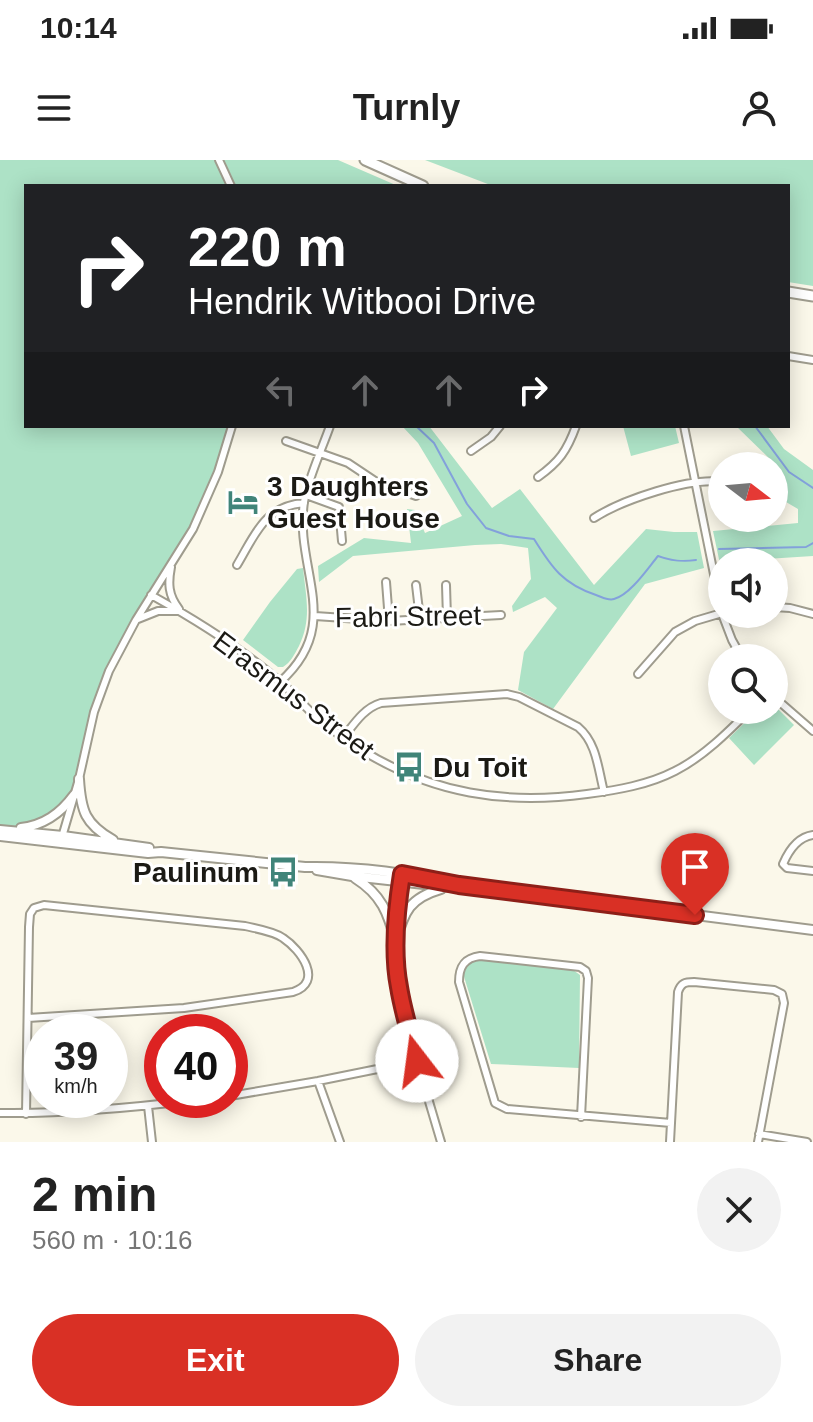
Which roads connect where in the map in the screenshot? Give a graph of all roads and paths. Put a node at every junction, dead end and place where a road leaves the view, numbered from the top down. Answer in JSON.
{"nodes":[{"id":1,"x":219,"y":160,"type":"edge"},
{"id":2,"x":365,"y":160,"type":"edge"},
{"id":3,"x":230,"y":184,"type":"edge"},
{"id":4,"x":419,"y":184,"type":"edge"},
{"id":5,"x":790,"y":292,"type":"edge"},
{"id":6,"x":813,"y":296,"type":"edge"},
{"id":7,"x":790,"y":356,"type":"edge"},
{"id":8,"x":813,"y":360,"type":"edge"},
{"id":9,"x":231,"y":428,"type":"edge"},
{"id":10,"x":329,"y":428,"type":"edge"},
{"id":11,"x":498,"y":428,"type":"edge"},
{"id":12,"x":575,"y":428,"type":"edge"},
{"id":13,"x":684,"y":428,"type":"edge"},
{"id":14,"x":286,"y":441,"type":"dead end"},
{"id":15,"x":471,"y":451,"type":"dead end"},
{"id":16,"x":320,"y":453,"type":"junction"},
{"id":17,"x":538,"y":477,"type":"dead end"},
{"id":18,"x":708,"y":480,"type":"edge"},
{"id":19,"x":694,"y":482,"type":"junction"},
{"id":20,"x":306,"y":495,"type":"junction"},
{"id":21,"x":416,"y":496,"type":"dead end"},
{"id":22,"x":304,"y":503,"type":"junction"},
{"id":23,"x":594,"y":518,"type":"dead end"},
{"id":24,"x":342,"y":541,"type":"dead end"},
{"id":25,"x":708,"y":548,"type":"edge"},
{"id":26,"x":171,"y":563,"type":"junction"},
{"id":27,"x":237,"y":565,"type":"dead end"},
{"id":28,"x":386,"y":582,"type":"dead end"},
{"id":29,"x":416,"y":585,"type":"dead end"},
{"id":30,"x":446,"y":585,"type":"dead end"},
{"id":31,"x":151,"y":595,"type":"junction"},
{"id":32,"x":788,"y":608,"type":"edge"},
{"id":33,"x":181,"y":612,"type":"junction"},
{"id":34,"x":813,"y":614,"type":"edge"},
{"id":35,"x":501,"y":615,"type":"dead end"},
{"id":36,"x":315,"y":616,"type":"junction"},
{"id":37,"x":447,"y":618,"type":"junction"},
{"id":38,"x":708,"y":618,"type":"edge"},
{"id":39,"x":420,"y":619,"type":"junction"},
{"id":40,"x":136,"y":620,"type":"junction"},
{"id":41,"x":389,"y":621,"type":"junction"},
{"id":42,"x":638,"y":674,"type":"dead end"},
{"id":43,"x":280,"y":682,"type":"junction"},
{"id":44,"x":788,"y":709,"type":"edge"},
{"id":45,"x":735,"y":724,"type":"edge"},
{"id":46,"x":813,"y":731,"type":"edge"},
{"id":47,"x":343,"y":738,"type":"junction"},
{"id":48,"x":79,"y":779,"type":"junction"},
{"id":49,"x":604,"y":792,"type":"junction"},
{"id":50,"x":74,"y":795,"type":"junction"},
{"id":51,"x":1,"y":832,"type":"edge"},
{"id":52,"x":813,"y":835,"type":"edge"},
{"id":53,"x":62,"y":839,"type":"junction"},
{"id":54,"x":119,"y":844,"type":"junction"},
{"id":55,"x":161,"y":852,"type":"junction"},
{"id":56,"x":305,"y":867,"type":"junction"},
{"id":57,"x":813,"y":871,"type":"edge"},
{"id":58,"x":352,"y":876,"type":"junction"},
{"id":59,"x":402,"y":878,"type":"junction"},
{"id":60,"x":459,"y":885,"type":"junction"},
{"id":61,"x":446,"y":887,"type":"junction"},
{"id":62,"x":813,"y":930,"type":"edge"},
{"id":63,"x":396,"y":942,"type":"junction"},
{"id":64,"x":28,"y":1018,"type":"joint"},
{"id":65,"x":417,"y":1061,"type":"junction"},
{"id":66,"x":318,"y":1081,"type":"junction"},
{"id":67,"x":248,"y":1093,"type":"edge"},
{"id":68,"x":0,"y":1113,"type":"edge"},
{"id":69,"x":24,"y":1114,"type":"edge"},
{"id":70,"x":581,"y":1117,"type":"junction"},
{"id":71,"x":149,"y":1118,"type":"edge"},
{"id":72,"x":671,"y":1123,"type":"junction"},
{"id":73,"x":759,"y":1138,"type":"edge"},
{"id":74,"x":152,"y":1142,"type":"edge"},
{"id":75,"x":340,"y":1142,"type":"edge"},
{"id":76,"x":441,"y":1142,"type":"edge"},
{"id":77,"x":670,"y":1142,"type":"edge"},
{"id":78,"x":807,"y":1142,"type":"edge"}],
"edges":[{"from":1,"to":3,"type":"street"},
{"from":2,"to":4,"type":"highway"},
{"from":5,"to":6,"type":"highway"},
{"from":7,"to":8,"type":"street"},
{"from":9,"to":26,"type":"street"},
{"from":10,"to":16,"type":"street"},
{"from":11,"to":15,"type":"street"},
{"from":12,"to":17,"type":"street"},
{"from":13,"to":19,"type":"street"},
{"from":14,"to":16,"type":"street"},
{"from":16,"to":20,"type":"street"},
{"from":16,"to":21,"type":"street"},
{"from":18,"to":19,"type":"street"},
{"from":19,"to":23,"type":"street"},
{"from":19,"to":25,"type":"street"},
{"from":20,"to":22,"type":"street"},
{"from":20,"to":24,"type":"street"},
{"from":22,"to":27,"type":"street"},
{"from":22,"to":36,"type":"street"},
{"from":26,"to":31,"type":"street"},
{"from":26,"to":33,"type":"street"},
{"from":28,"to":41,"type":"street"},
{"from":29,"to":39,"type":"street"},
{"from":30,"to":37,"type":"street"},
{"from":31,"to":33,"type":"street","name":"Erasmus Street"},
{"from":31,"to":40,"type":"street"},
{"from":32,"to":34,"type":"street"},
{"from":33,"to":40,"type":"street"},
{"from":33,"to":43,"type":"street","name":"Erasmus Street"},
{"from":35,"to":37,"type":"street","name":"Fabri Street"},
{"from":36,"to":41,"type":"street","name":"Fabri Street"},
{"from":36,"to":43,"type":"street"},
{"from":37,"to":39,"type":"street","name":"Fabri Street"},
{"from":38,"to":42,"type":"street"},
{"from":39,"to":41,"type":"street","name":"Fabri Street"},
{"from":40,"to":48,"type":"street"},
{"from":43,"to":47,"type":"street","name":"Erasmus Street"},
{"from":44,"to":46,"type":"street"},
{"from":45,"to":49,"type":"street","name":"Erasmus Street"},
{"from":47,"to":49,"type":"street","name":"Erasmus Street"},
{"from":47,"to":49,"type":"street"},
{"from":48,"to":50,"type":"street"},
{"from":48,"to":54,"type":"main road"},
{"from":50,"to":51,"type":"main road"},
{"from":50,"to":53,"type":"street"},
{"from":51,"to":53,"type":"main road"},
{"from":52,"to":57,"type":"street"},
{"from":53,"to":54,"type":"main road"},
{"from":53,"to":55,"type":"main road"},
{"from":54,"to":55,"type":"main road"},
{"from":55,"to":56,"type":"main road"},
{"from":56,"to":58,"type":"main road"},
{"from":56,"to":59,"type":"main road"},
{"from":58,"to":59,"type":"main road"},
{"from":58,"to":63,"type":"main road"},
{"from":59,"to":60,"type":"main road"},
{"from":59,"to":61,"type":"main road"},
{"from":59,"to":63,"type":"street"},
{"from":60,"to":61,"type":"main road"},
{"from":60,"to":62,"type":"main road"},
{"from":61,"to":63,"type":"main road"},
{"from":63,"to":65,"type":"street"},
{"from":64,"to":64,"type":"street"},
{"from":65,"to":66,"type":"street"},
{"from":65,"to":76,"type":"street"},
{"from":66,"to":67,"type":"street"},
{"from":66,"to":75,"type":"street"},
{"from":68,"to":69,"type":"street"},
{"from":70,"to":70,"type":"street"},
{"from":70,"to":72,"type":"street"},
{"from":71,"to":74,"type":"street"},
{"from":72,"to":73,"type":"street"},
{"from":72,"to":77,"type":"street"},
{"from":73,"to":78,"type":"street"}]}
